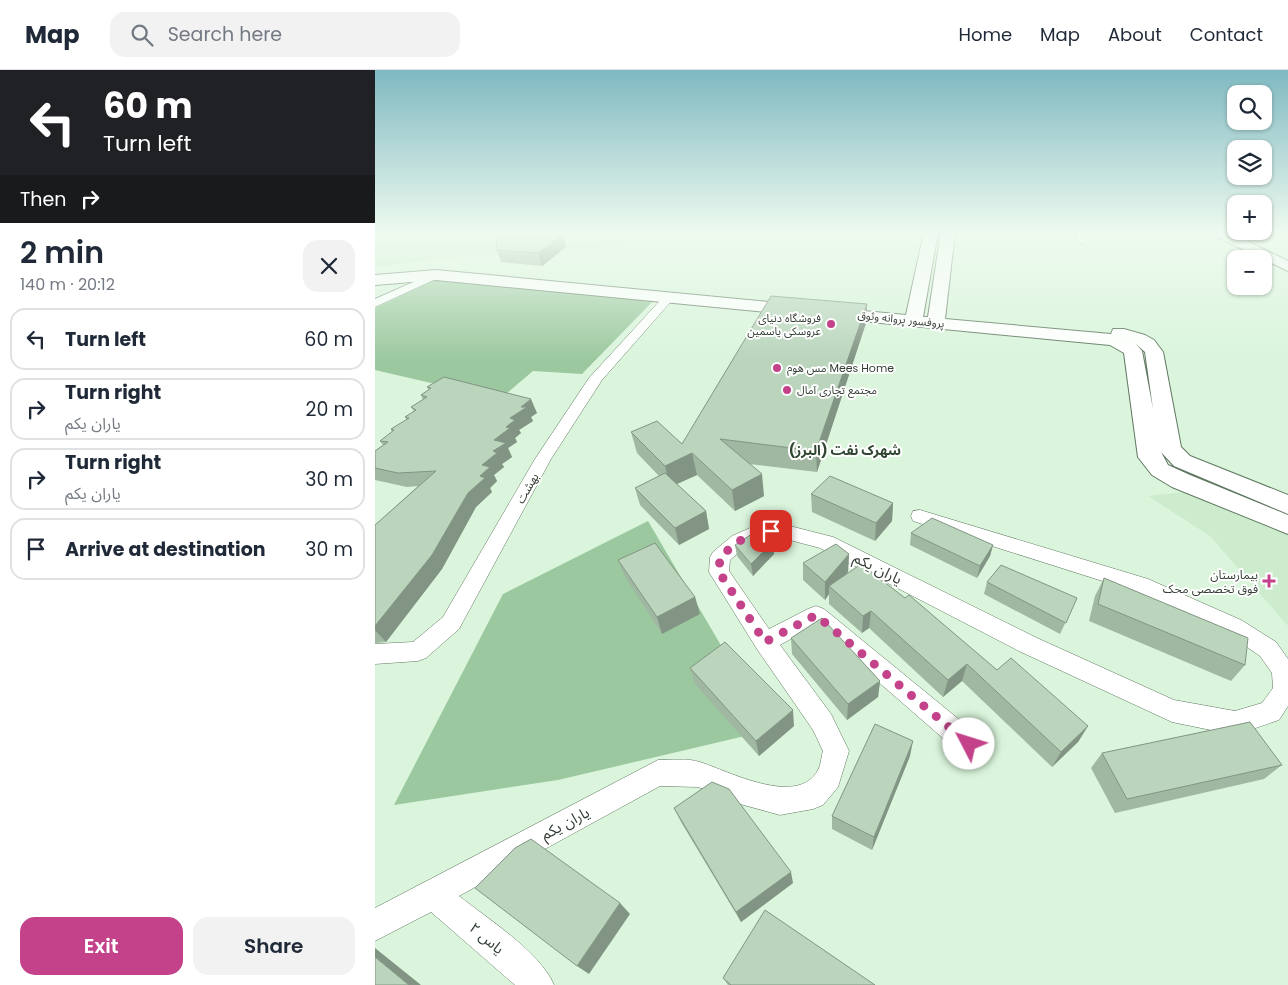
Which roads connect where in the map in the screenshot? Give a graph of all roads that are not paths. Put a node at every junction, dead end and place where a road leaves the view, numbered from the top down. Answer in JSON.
{"nodes":[{"id":1,"x":411,"y":275,"type":"edge"},
{"id":2,"x":440,"y":275,"type":"edge"},
{"id":3,"x":474,"y":275,"type":"edge"},
{"id":4,"x":923,"y":275,"type":"edge"},
{"id":5,"x":942,"y":275,"type":"edge"},
{"id":6,"x":382,"y":277,"type":"edge"},
{"id":7,"x":672,"y":294,"type":"junction"},
{"id":8,"x":375,"y":303,"type":"edge"},
{"id":9,"x":915,"y":318,"type":"junction"},
{"id":10,"x":936,"y":320,"type":"junction"},
{"id":11,"x":1171,"y":465,"type":"junction"},
{"id":12,"x":1288,"y":505,"type":"edge"},
{"id":13,"x":920,"y":516,"type":"dead end"},
{"id":14,"x":1288,"y":525,"type":"edge"},
{"id":15,"x":765,"y":642,"type":"junction"},
{"id":16,"x":375,"y":654,"type":"edge"},
{"id":17,"x":969,"y":744,"type":"dead end"},
{"id":18,"x":433,"y":894,"type":"junction"},
{"id":19,"x":375,"y":925,"type":"edge"},
{"id":20,"x":538,"y":985,"type":"edge"}],
"edges":[{"from":1,"to":6,"type":"main road","name":"پروفسور پروانه وثوق"},
{"from":2,"to":8,"type":"street"},
{"from":3,"to":7,"type":"main road","name":"پروفسور پروانه وثوق"},
{"from":4,"to":9,"type":"main road"},
{"from":5,"to":10,"type":"main road"},
{"from":7,"to":9,"type":"main road","name":"پروفسور پروانه وثوق"},
{"from":7,"to":16,"type":"street","name":"بهشت"},
{"from":9,"to":10,"type":"main road","name":"پروفسور پروانه وثوق"},
{"from":10,"to":11,"type":"main road","name":"پروفسور پروانه وثوق"},
{"from":10,"to":11,"type":"main road","name":"پروفسور پروانه وثوق"},
{"from":11,"to":12,"type":"main road"},
{"from":11,"to":14,"type":"main road","name":"پروفسور پروانه وثوق"},
{"from":13,"to":15,"type":"street","name":"یاران یکم"},
{"from":15,"to":17,"type":"street"},
{"from":15,"to":18,"type":"street","name":"یاران یکم"},
{"from":18,"to":19,"type":"street","name":"یاران یکم"},
{"from":18,"to":20,"type":"street","name":"یاس ۲"}]}
